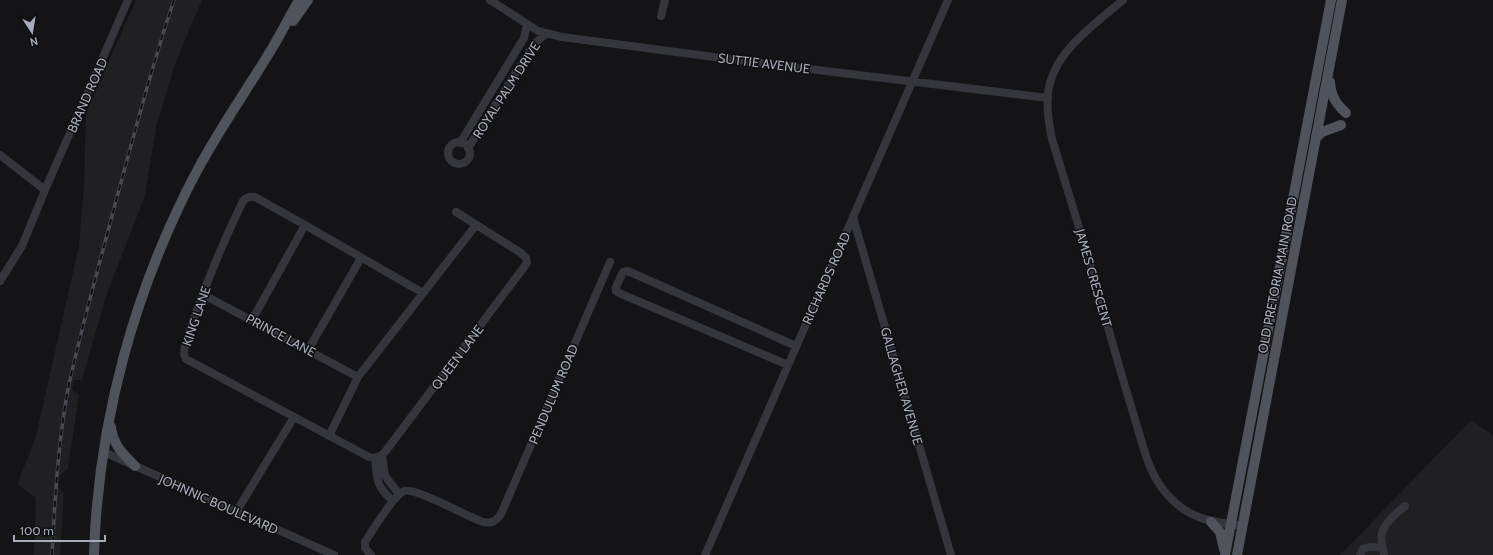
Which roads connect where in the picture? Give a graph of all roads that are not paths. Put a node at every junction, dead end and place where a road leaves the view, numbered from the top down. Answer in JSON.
{"nodes":[{"id":1,"x":128,"y":0,"type":"edge"},
{"id":2,"x":299,"y":0,"type":"edge"},
{"id":3,"x":308,"y":0,"type":"edge"},
{"id":4,"x":490,"y":0,"type":"edge"},
{"id":5,"x":665,"y":0,"type":"edge"},
{"id":6,"x":948,"y":0,"type":"edge"},
{"id":7,"x":1123,"y":0,"type":"edge"},
{"id":8,"x":1331,"y":0,"type":"edge"},
{"id":9,"x":1342,"y":0,"type":"edge"},
{"id":10,"x":661,"y":16,"type":"dead end"},
{"id":11,"x":527,"y":24,"type":"junction"},
{"id":12,"x":546,"y":34,"type":"junction"},
{"id":13,"x":271,"y":50,"type":"junction"},
{"id":14,"x":1329,"y":74,"type":"junction"},
{"id":15,"x":500,"y":76,"type":"junction"},
{"id":16,"x":912,"y":81,"type":"junction"},
{"id":17,"x":510,"y":82,"type":"junction"},
{"id":18,"x":1048,"y":98,"type":"junction"},
{"id":19,"x":1346,"y":113,"type":"dead end"},
{"id":20,"x":1341,"y":125,"type":"dead end"},
{"id":21,"x":1317,"y":138,"type":"junction"},
{"id":22,"x":460,"y":143,"type":"junction"},
{"id":23,"x":468,"y":148,"type":"junction"},
{"id":24,"x":0,"y":155,"type":"edge"},
{"id":25,"x":45,"y":190,"type":"junction"},
{"id":26,"x":456,"y":212,"type":"dead end"},
{"id":27,"x":853,"y":217,"type":"junction"},
{"id":28,"x":305,"y":225,"type":"junction"},
{"id":29,"x":476,"y":225,"type":"junction"},
{"id":30,"x":361,"y":258,"type":"junction"},
{"id":31,"x":610,"y":262,"type":"dead end"},
{"id":32,"x":0,"y":281,"type":"edge"},
{"id":33,"x":423,"y":293,"type":"junction"},
{"id":34,"x":202,"y":294,"type":"junction"},
{"id":35,"x":252,"y":320,"type":"junction"},
{"id":36,"x":796,"y":346,"type":"junction"},
{"id":37,"x":308,"y":350,"type":"junction"},
{"id":38,"x":788,"y":365,"type":"junction"},
{"id":39,"x":358,"y":377,"type":"junction"},
{"id":40,"x":110,"y":417,"type":"junction"},
{"id":41,"x":294,"y":417,"type":"junction"},
{"id":42,"x":330,"y":436,"type":"junction"},
{"id":43,"x":104,"y":452,"type":"junction"},
{"id":44,"x":378,"y":457,"type":"junction"},
{"id":45,"x":135,"y":466,"type":"junction"},
{"id":46,"x":403,"y":492,"type":"junction"},
{"id":47,"x":393,"y":501,"type":"junction"},
{"id":48,"x":1405,"y":506,"type":"dead end"},
{"id":49,"x":236,"y":512,"type":"junction"},
{"id":50,"x":1212,"y":522,"type":"junction"},
{"id":51,"x":1231,"y":524,"type":"junction"},
{"id":52,"x":1243,"y":526,"type":"junction"},
{"id":53,"x":1384,"y":552,"type":"edge"},
{"id":54,"x":94,"y":555,"type":"edge"},
{"id":55,"x":334,"y":555,"type":"edge"},
{"id":56,"x":371,"y":555,"type":"edge"},
{"id":57,"x":705,"y":555,"type":"edge"},
{"id":58,"x":951,"y":555,"type":"edge"},
{"id":59,"x":1225,"y":555,"type":"edge"},
{"id":60,"x":1237,"y":555,"type":"edge"},
{"id":61,"x":1360,"y":555,"type":"edge"}],
"edges":[{"from":1,"to":25,"type":"street","name":"BRAND ROAD"},
{"from":2,"to":13,"type":"main road"},
{"from":3,"to":13,"type":"main road"},
{"from":4,"to":11,"type":"street","name":"SUTTIE AVENUE"},
{"from":5,"to":10,"type":"street"},
{"from":6,"to":16,"type":"street","name":"RICHARDS ROAD"},
{"from":7,"to":18,"type":"street","name":"JAMES CRESCENT"},
{"from":8,"to":51,"type":"main road","name":"OLD PRETORIA MAIN ROAD"},
{"from":9,"to":14,"type":"main road","name":"OLD PRETORIA MAIN ROAD"},
{"from":11,"to":12,"type":"street","name":"SUTTIE AVENUE"},
{"from":11,"to":15,"type":"street","name":"ROYAL PALM DRIVE"},
{"from":12,"to":16,"type":"street","name":"SUTTIE AVENUE"},
{"from":12,"to":17,"type":"street","name":"ROYAL PALM DRIVE"},
{"from":13,"to":40,"type":"main road"},
{"from":14,"to":19,"type":"main road"},
{"from":14,"to":21,"type":"main road","name":"OLD PRETORIA MAIN ROAD"},
{"from":15,"to":17,"type":"street"},
{"from":15,"to":22,"type":"street","name":"ROYAL PALM DRIVE"},
{"from":16,"to":18,"type":"street","name":"SUTTIE AVENUE"},
{"from":16,"to":27,"type":"street","name":"RICHARDS ROAD"},
{"from":17,"to":23,"type":"street","name":"ROYAL PALM DRIVE"},
{"from":18,"to":50,"type":"street","name":"JAMES CRESCENT"},
{"from":20,"to":21,"type":"main road"},
{"from":21,"to":52,"type":"main road","name":"OLD PRETORIA MAIN ROAD"},
{"from":22,"to":23,"type":"street"},
{"from":22,"to":23,"type":"street"},
{"from":24,"to":25,"type":"street"},
{"from":25,"to":32,"type":"street","name":"BRAND ROAD"},
{"from":26,"to":29,"type":"street"},
{"from":27,"to":36,"type":"street","name":"RICHARDS ROAD"},
{"from":27,"to":58,"type":"street","name":"GALLAGHER AVENUE"},
{"from":28,"to":30,"type":"street","name":"KING LANE"},
{"from":28,"to":34,"type":"street","name":"KING LANE"},
{"from":28,"to":35,"type":"street"},
{"from":29,"to":33,"type":"street"},
{"from":29,"to":44,"type":"street","name":"QUEEN LANE"},
{"from":30,"to":33,"type":"street","name":"KING LANE"},
{"from":30,"to":37,"type":"street"},
{"from":31,"to":46,"type":"street","name":"PENDULUM ROAD"},
{"from":33,"to":39,"type":"street"},
{"from":34,"to":35,"type":"street","name":"PRINCE LANE"},
{"from":34,"to":41,"type":"street","name":"KING LANE"},
{"from":35,"to":37,"type":"street","name":"PRINCE LANE"},
{"from":36,"to":38,"type":"street","name":"RICHARDS ROAD"},
{"from":36,"to":38,"type":"street"},
{"from":37,"to":39,"type":"street","name":"PRINCE LANE"},
{"from":38,"to":57,"type":"street","name":"RICHARDS ROAD"},
{"from":39,"to":42,"type":"street"},
{"from":40,"to":43,"type":"main road"},
{"from":40,"to":45,"type":"main road"},
{"from":41,"to":42,"type":"street","name":"KING LANE"},
{"from":41,"to":49,"type":"street"},
{"from":42,"to":44,"type":"street"},
{"from":43,"to":45,"type":"street","name":"JOHNNIC BOULEVARD"},
{"from":43,"to":54,"type":"main road"},
{"from":44,"to":46,"type":"street"},
{"from":44,"to":47,"type":"street"},
{"from":45,"to":49,"type":"street","name":"JOHNNIC BOULEVARD"},
{"from":46,"to":47,"type":"street"},
{"from":47,"to":56,"type":"street"},
{"from":48,"to":53,"type":"street"},
{"from":49,"to":55,"type":"street","name":"JOHNNIC BOULEVARD"},
{"from":50,"to":51,"type":"street","name":"JAMES CRESCENT"},
{"from":50,"to":59,"type":"main road"},
{"from":51,"to":52,"type":"street","name":"JAMES CRESCENT"},
{"from":51,"to":59,"type":"main road","name":"OLD PRETORIA MAIN ROAD"},
{"from":52,"to":60,"type":"main road","name":"OLD PRETORIA MAIN ROAD"},
{"from":53,"to":61,"type":"street"}]}
